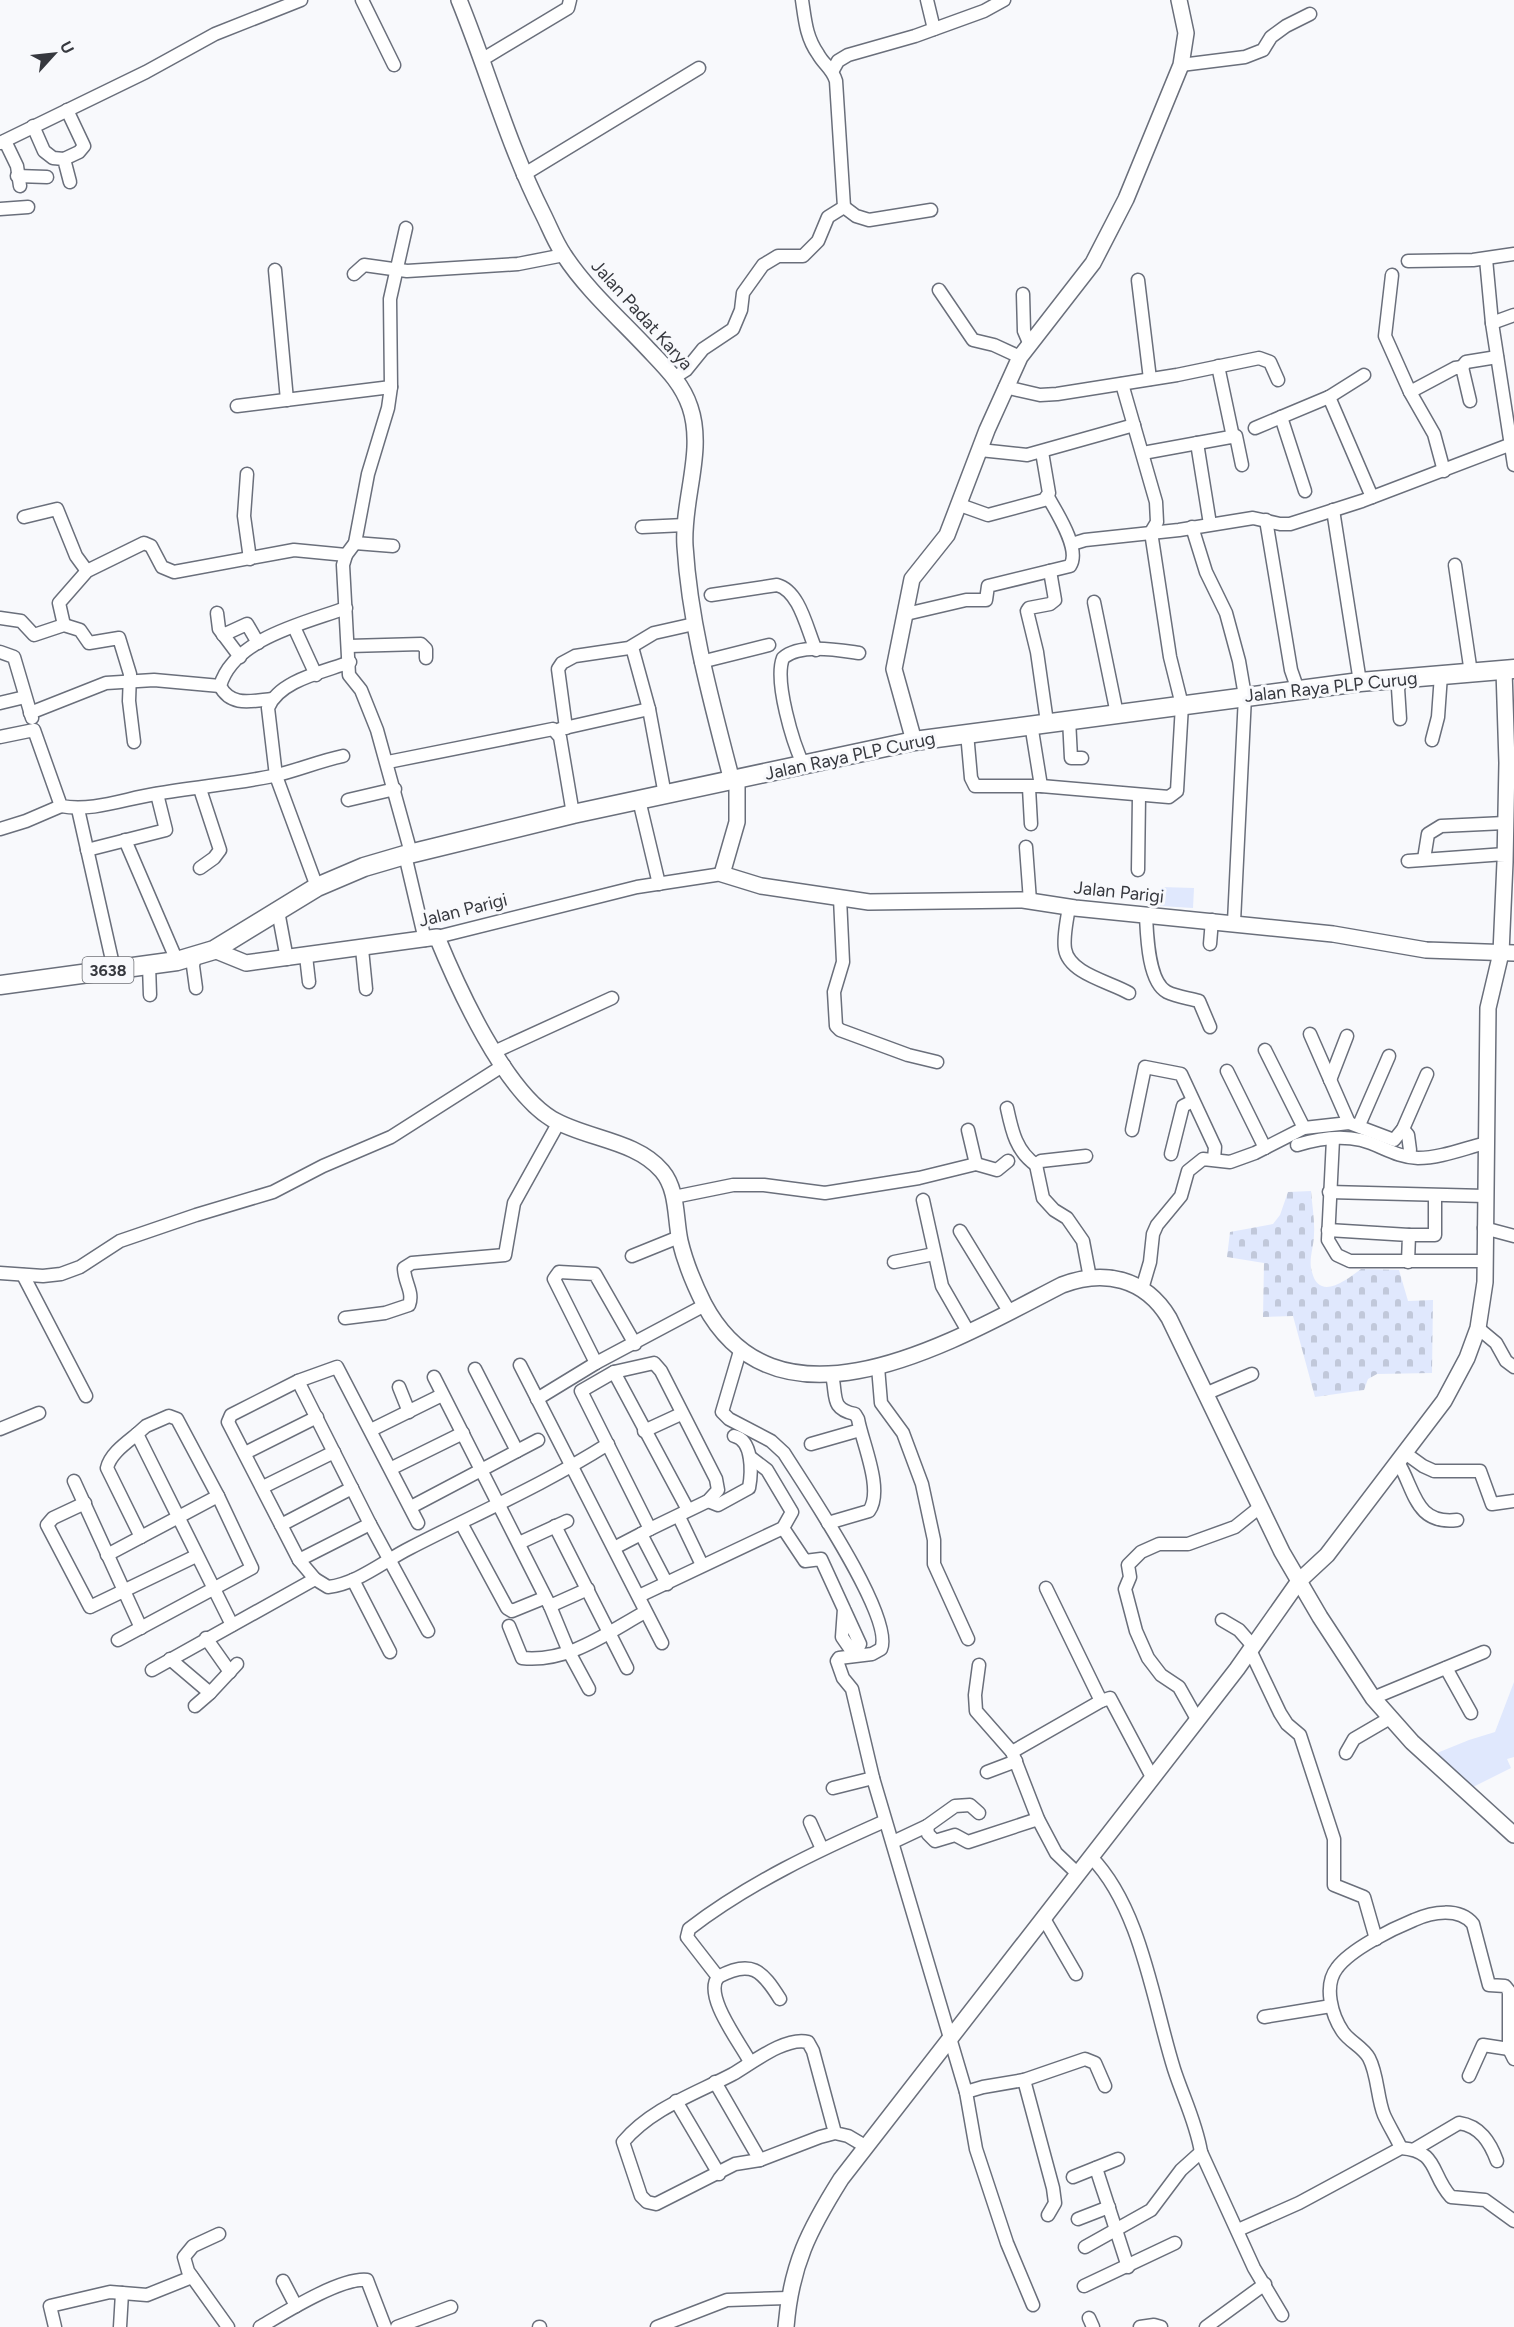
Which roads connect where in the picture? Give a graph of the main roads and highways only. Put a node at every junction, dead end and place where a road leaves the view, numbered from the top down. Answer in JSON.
{"nodes":[{"id":1,"x":1509,"y":669,"type":"edge"},
{"id":2,"x":0,"y":985,"type":"edge"}],
"edges":[{"from":1,"to":2,"type":"main road","name":"Jalan Raya PLP Curug","number":"3638"}]}
